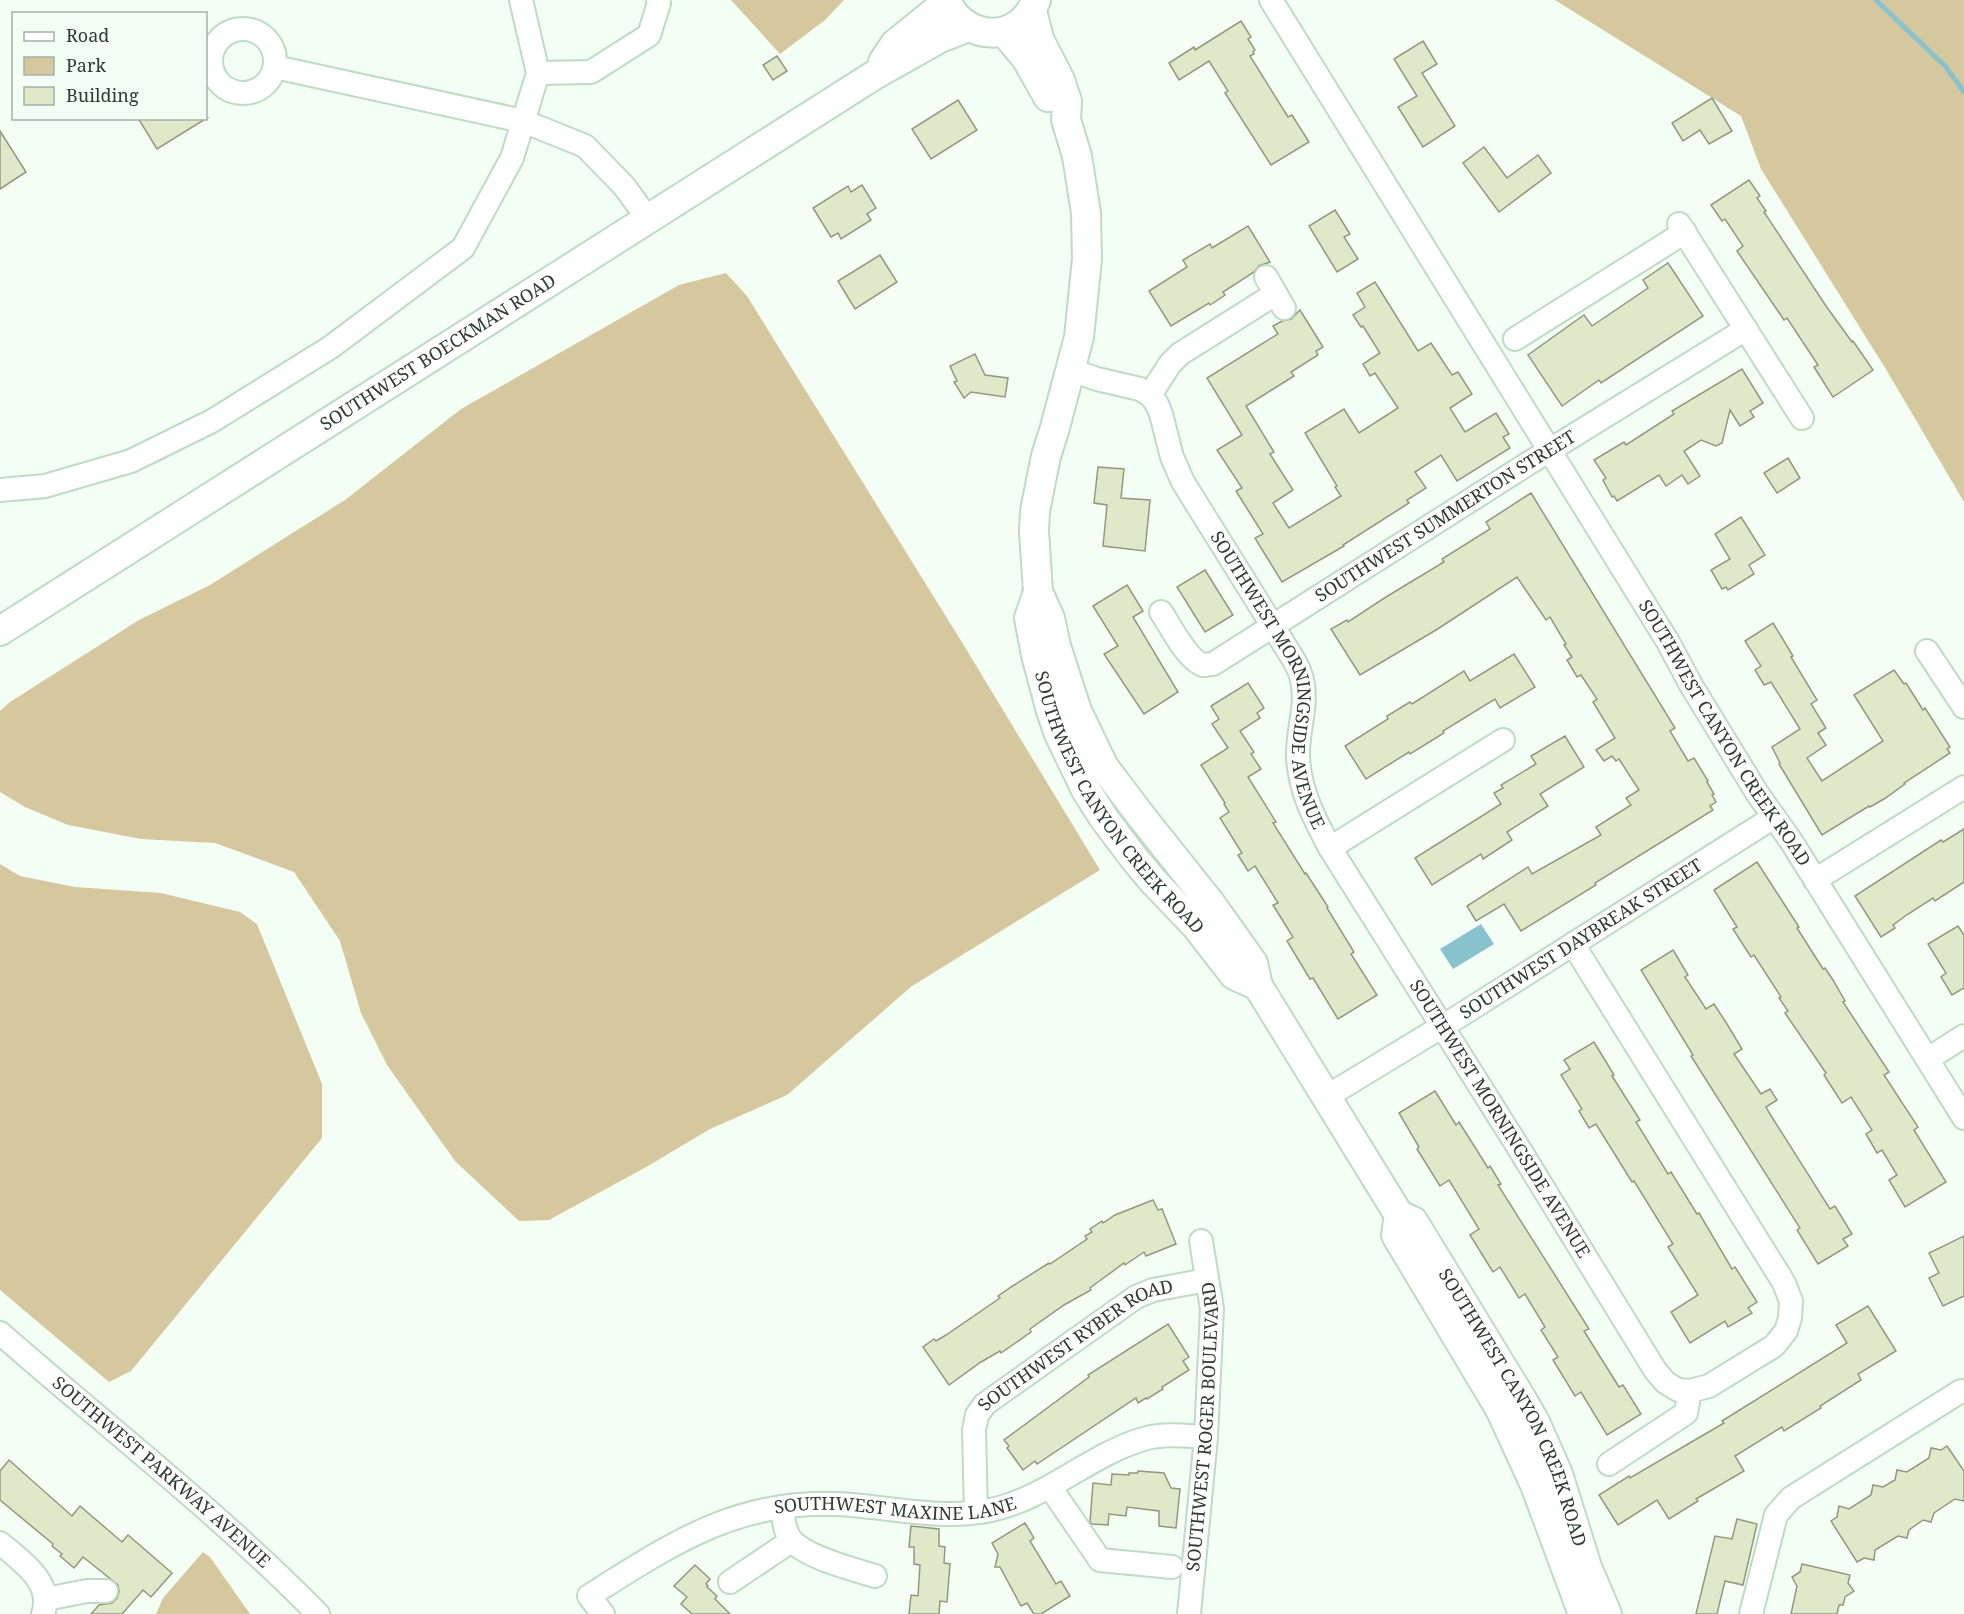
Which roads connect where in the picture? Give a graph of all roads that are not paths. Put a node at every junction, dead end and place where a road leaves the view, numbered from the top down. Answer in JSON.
{"nodes":[{"id":1,"x":521,"y":0,"type":"edge"},
{"id":2,"x":658,"y":0,"type":"edge"},
{"id":3,"x":1271,"y":0,"type":"edge"},
{"id":4,"x":946,"y":1,"type":"edge"},
{"id":5,"x":1034,"y":5,"type":"edge"},
{"id":6,"x":968,"y":27,"type":"junction"},
{"id":7,"x":1004,"y":32,"type":"junction"},
{"id":8,"x":275,"y":67,"type":"dead end"},
{"id":9,"x":538,"y":73,"type":"junction"},
{"id":10,"x":876,"y":74,"type":"junction"},
{"id":11,"x":1066,"y":120,"type":"junction"},
{"id":12,"x":524,"y":121,"type":"junction"},
{"id":13,"x":648,"y":219,"type":"junction"},
{"id":14,"x":1275,"y":293,"type":"dead end"},
{"id":15,"x":1746,"y":329,"type":"junction"},
{"id":16,"x":1515,"y":339,"type":"dead end"},
{"id":17,"x":1071,"y":370,"type":"junction"},
{"id":18,"x":1150,"y":395,"type":"junction"},
{"id":19,"x":1802,"y":418,"type":"dead end"},
{"id":20,"x":1549,"y":451,"type":"junction"},
{"id":21,"x":0,"y":490,"type":"edge"},
{"id":22,"x":1161,"y":612,"type":"dead end"},
{"id":23,"x":1273,"y":627,"type":"junction"},
{"id":24,"x":0,"y":631,"type":"edge"},
{"id":25,"x":1928,"y":651,"type":"dead end"},
{"id":26,"x":1964,"y":707,"type":"edge"},
{"id":27,"x":1503,"y":740,"type":"dead end"},
{"id":28,"x":1964,"y":787,"type":"edge"},
{"id":29,"x":1774,"y":817,"type":"junction"},
{"id":30,"x":1330,"y":848,"type":"junction"},
{"id":31,"x":1815,"y":880,"type":"junction"},
{"id":32,"x":1574,"y":944,"type":"junction"},
{"id":33,"x":1443,"y":1026,"type":"junction"},
{"id":34,"x":1964,"y":1036,"type":"edge"},
{"id":35,"x":1928,"y":1059,"type":"junction"},
{"id":36,"x":1326,"y":1097,"type":"junction"},
{"id":37,"x":1964,"y":1118,"type":"edge"},
{"id":38,"x":1399,"y":1215,"type":"junction"},
{"id":39,"x":1201,"y":1240,"type":"dead end"},
{"id":40,"x":1208,"y":1280,"type":"junction"},
{"id":41,"x":0,"y":1333,"type":"edge"},
{"id":42,"x":1690,"y":1391,"type":"junction"},
{"id":43,"x":1964,"y":1392,"type":"edge"},
{"id":44,"x":1206,"y":1437,"type":"junction"},
{"id":45,"x":1609,"y":1464,"type":"dead end"},
{"id":46,"x":1050,"y":1487,"type":"junction"},
{"id":47,"x":782,"y":1508,"type":"junction"},
{"id":48,"x":976,"y":1512,"type":"junction"},
{"id":49,"x":791,"y":1541,"type":"junction"},
{"id":50,"x":0,"y":1543,"type":"edge"},
{"id":51,"x":1172,"y":1567,"type":"dead end"},
{"id":52,"x":875,"y":1576,"type":"dead end"},
{"id":53,"x":730,"y":1582,"type":"dead end"},
{"id":54,"x":106,"y":1591,"type":"dead end"},
{"id":55,"x":44,"y":1607,"type":"edge"},
{"id":56,"x":318,"y":1614,"type":"edge"},
{"id":57,"x":603,"y":1614,"type":"edge"},
{"id":58,"x":1189,"y":1614,"type":"edge"},
{"id":59,"x":1582,"y":1614,"type":"edge"},
{"id":60,"x":1607,"y":1614,"type":"edge"},
{"id":61,"x":1751,"y":1614,"type":"edge"}],
"edges":[{"from":1,"to":9,"type":"street"},
{"from":2,"to":9,"type":"street"},
{"from":3,"to":20,"type":"street","name":"SOUTHWEST CANYON CREEK ROAD"},
{"from":4,"to":6,"type":"main road"},
{"from":4,"to":10,"type":"main road","name":"SOUTHWEST BOECKMAN ROAD"},
{"from":5,"to":7,"type":"main road"},
{"from":5,"to":11,"type":"main road","name":"SOUTHWEST CANYON CREEK ROAD"},
{"from":6,"to":7,"type":"main road"},
{"from":6,"to":10,"type":"main road","name":"SOUTHWEST BOECKMAN ROAD"},
{"from":7,"to":11,"type":"main road","name":"SOUTHWEST CANYON CREEK ROAD"},
{"from":8,"to":12,"type":"street"},
{"from":9,"to":12,"type":"street"},
{"from":10,"to":13,"type":"main road","name":"SOUTHWEST BOECKMAN ROAD"},
{"from":11,"to":17,"type":"main road","name":"SOUTHWEST CANYON CREEK ROAD"},
{"from":12,"to":13,"type":"street"},
{"from":12,"to":21,"type":"street"},
{"from":13,"to":24,"type":"main road","name":"SOUTHWEST BOECKMAN ROAD"},
{"from":14,"to":18,"type":"street"},
{"from":15,"to":16,"type":"street"},
{"from":15,"to":19,"type":"street"},
{"from":15,"to":20,"type":"street","name":"SOUTHWEST SUMMERTON STREET"},
{"from":17,"to":18,"type":"street"},
{"from":17,"to":36,"type":"main road","name":"SOUTHWEST CANYON CREEK ROAD"},
{"from":18,"to":23,"type":"street","name":"SOUTHWEST MORNINGSIDE AVENUE"},
{"from":20,"to":23,"type":"street","name":"SOUTHWEST SUMMERTON STREET"},
{"from":20,"to":29,"type":"street","name":"SOUTHWEST CANYON CREEK ROAD"},
{"from":22,"to":23,"type":"street","name":"SOUTHWEST SUMMERTON STREET"},
{"from":23,"to":30,"type":"street","name":"SOUTHWEST MORNINGSIDE AVENUE"},
{"from":25,"to":26,"type":"street"},
{"from":27,"to":30,"type":"street"},
{"from":28,"to":31,"type":"street"},
{"from":29,"to":31,"type":"street","name":"SOUTHWEST CANYON CREEK ROAD"},
{"from":29,"to":32,"type":"street","name":"SOUTHWEST DAYBREAK STREET"},
{"from":30,"to":33,"type":"street","name":"SOUTHWEST MORNINGSIDE AVENUE"},
{"from":31,"to":35,"type":"street","name":"SOUTHWEST CANYON CREEK ROAD"},
{"from":32,"to":33,"type":"street","name":"SOUTHWEST DAYBREAK STREET"},
{"from":32,"to":42,"type":"street"},
{"from":33,"to":36,"type":"street","name":"SOUTHWEST DAYBREAK STREET"},
{"from":33,"to":42,"type":"street","name":"SOUTHWEST MORNINGSIDE AVENUE"},
{"from":34,"to":35,"type":"street"},
{"from":35,"to":37,"type":"street","name":"SOUTHWEST CANYON CREEK ROAD"},
{"from":36,"to":38,"type":"main road","name":"SOUTHWEST CANYON CREEK ROAD"},
{"from":38,"to":59,"type":"main road","name":"SOUTHWEST CANYON CREEK ROAD"},
{"from":38,"to":60,"type":"main road","name":"SOUTHWEST CANYON CREEK ROAD"},
{"from":39,"to":40,"type":"street","name":"SOUTHWEST ROGER BOULEVARD"},
{"from":40,"to":44,"type":"street","name":"SOUTHWEST ROGER BOULEVARD"},
{"from":40,"to":48,"type":"street","name":"SOUTHWEST RYBER ROAD"},
{"from":41,"to":56,"type":"street","name":"SOUTHWEST PARKWAY AVENUE"},
{"from":42,"to":45,"type":"street"},
{"from":43,"to":61,"type":"street"},
{"from":44,"to":46,"type":"street","name":"SOUTHWEST MAXINE LANE"},
{"from":44,"to":58,"type":"street","name":"SOUTHWEST ROGER BOULEVARD"},
{"from":46,"to":48,"type":"street","name":"SOUTHWEST MAXINE LANE"},
{"from":46,"to":51,"type":"street"},
{"from":47,"to":48,"type":"street","name":"SOUTHWEST MAXINE LANE"},
{"from":47,"to":49,"type":"street"},
{"from":47,"to":57,"type":"street","name":"SOUTHWEST MAXINE LANE"},
{"from":49,"to":52,"type":"street"},
{"from":49,"to":53,"type":"street"},
{"from":50,"to":55,"type":"street"},
{"from":54,"to":55,"type":"street"}]}
